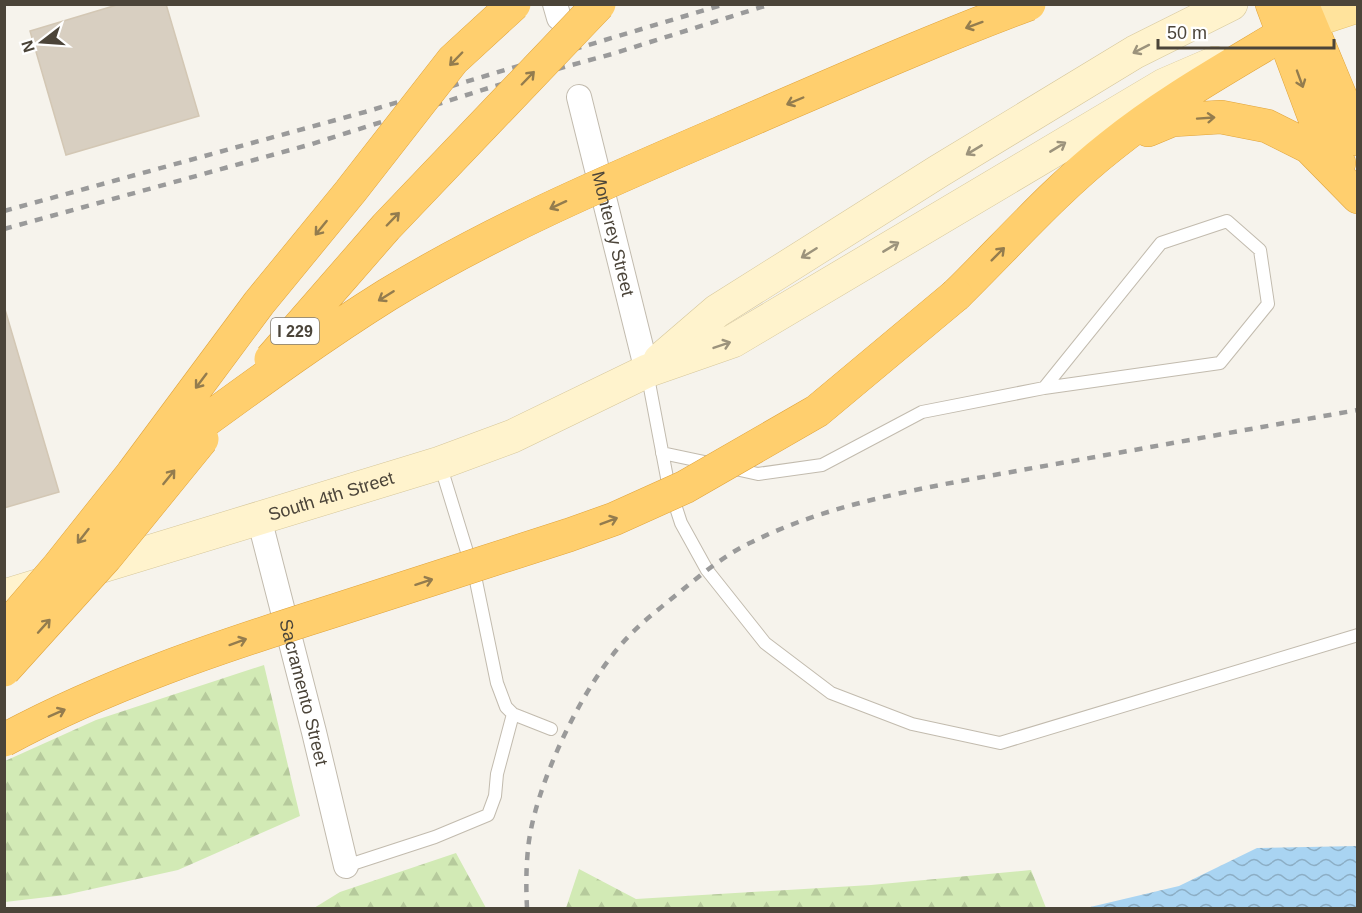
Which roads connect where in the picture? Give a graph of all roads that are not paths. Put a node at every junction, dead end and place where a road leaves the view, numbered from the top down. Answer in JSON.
{"nodes":[{"id":1,"x":514,"y":4,"type":"edge"},
{"id":2,"x":598,"y":4,"type":"edge"},
{"id":3,"x":1029,"y":4,"type":"edge"},
{"id":4,"x":1231,"y":4,"type":"edge"},
{"id":5,"x":1358,"y":6,"type":"edge"},
{"id":6,"x":1291,"y":16,"type":"edge"},
{"id":7,"x":1358,"y":87,"type":"edge"},
{"id":8,"x":579,"y":97,"type":"dead end"},
{"id":9,"x":1358,"y":129,"type":"edge"},
{"id":10,"x":1358,"y":139,"type":"edge"},
{"id":11,"x":1110,"y":146,"type":"junction"},
{"id":12,"x":1358,"y":196,"type":"edge"},
{"id":13,"x":647,"y":371,"type":"junction"},
{"id":14,"x":1044,"y":388,"type":"junction"},
{"id":15,"x":662,"y":453,"type":"junction"},
{"id":16,"x":440,"y":463,"type":"junction"},
{"id":17,"x":132,"y":474,"type":"junction"},
{"id":18,"x":259,"y":518,"type":"junction"},
{"id":19,"x":4,"y":596,"type":"edge"},
{"id":20,"x":4,"y":630,"type":"edge"},
{"id":21,"x":1358,"y":635,"type":"edge"},
{"id":22,"x":4,"y":670,"type":"edge"},
{"id":23,"x":513,"y":714,"type":"junction"},
{"id":24,"x":551,"y":729,"type":"dead end"},
{"id":25,"x":4,"y":740,"type":"edge"},
{"id":26,"x":346,"y":866,"type":"joint"}],
"edges":[{"from":1,"to":17,"type":"highway","number":"I 229","one_way":true,"bridge":true},
{"from":22,"to":2,"type":"highway","number":"I 229","one_way":true,"bridge":true},
{"from":3,"to":17,"type":"highway","one_way":true,"bridge":true},
{"from":4,"to":13,"type":"main road","one_way":true},
{"from":5,"to":6,"type":"main road"},
{"from":6,"to":10,"type":"highway"},
{"from":6,"to":11,"type":"highway"},
{"from":6,"to":12,"type":"highway","one_way":true},
{"from":13,"to":6,"type":"main road","one_way":true},
{"from":7,"to":9,"type":"highway"},
{"from":8,"to":13,"type":"street","name":"Monterey Street"},
{"from":11,"to":12,"type":"highway","one_way":true},
{"from":25,"to":11,"type":"highway","one_way":true,"bridge":true},
{"from":13,"to":15,"type":"lane"},
{"from":13,"to":16,"type":"main road","name":"South 4th Street"},
{"from":14,"to":14,"type":"lane"},
{"from":14,"to":15,"type":"lane"},
{"from":15,"to":21,"type":"lane"},
{"from":16,"to":18,"type":"main road","name":"South 4th Street"},
{"from":16,"to":23,"type":"lane"},
{"from":17,"to":20,"type":"highway","number":"I 229","one_way":true,"bridge":true},
{"from":18,"to":19,"type":"main road","name":"South 4th Street"},
{"from":18,"to":26,"type":"street","name":"Sacramento Street"},
{"from":23,"to":24,"type":"lane"},
{"from":23,"to":26,"type":"lane"}]}
